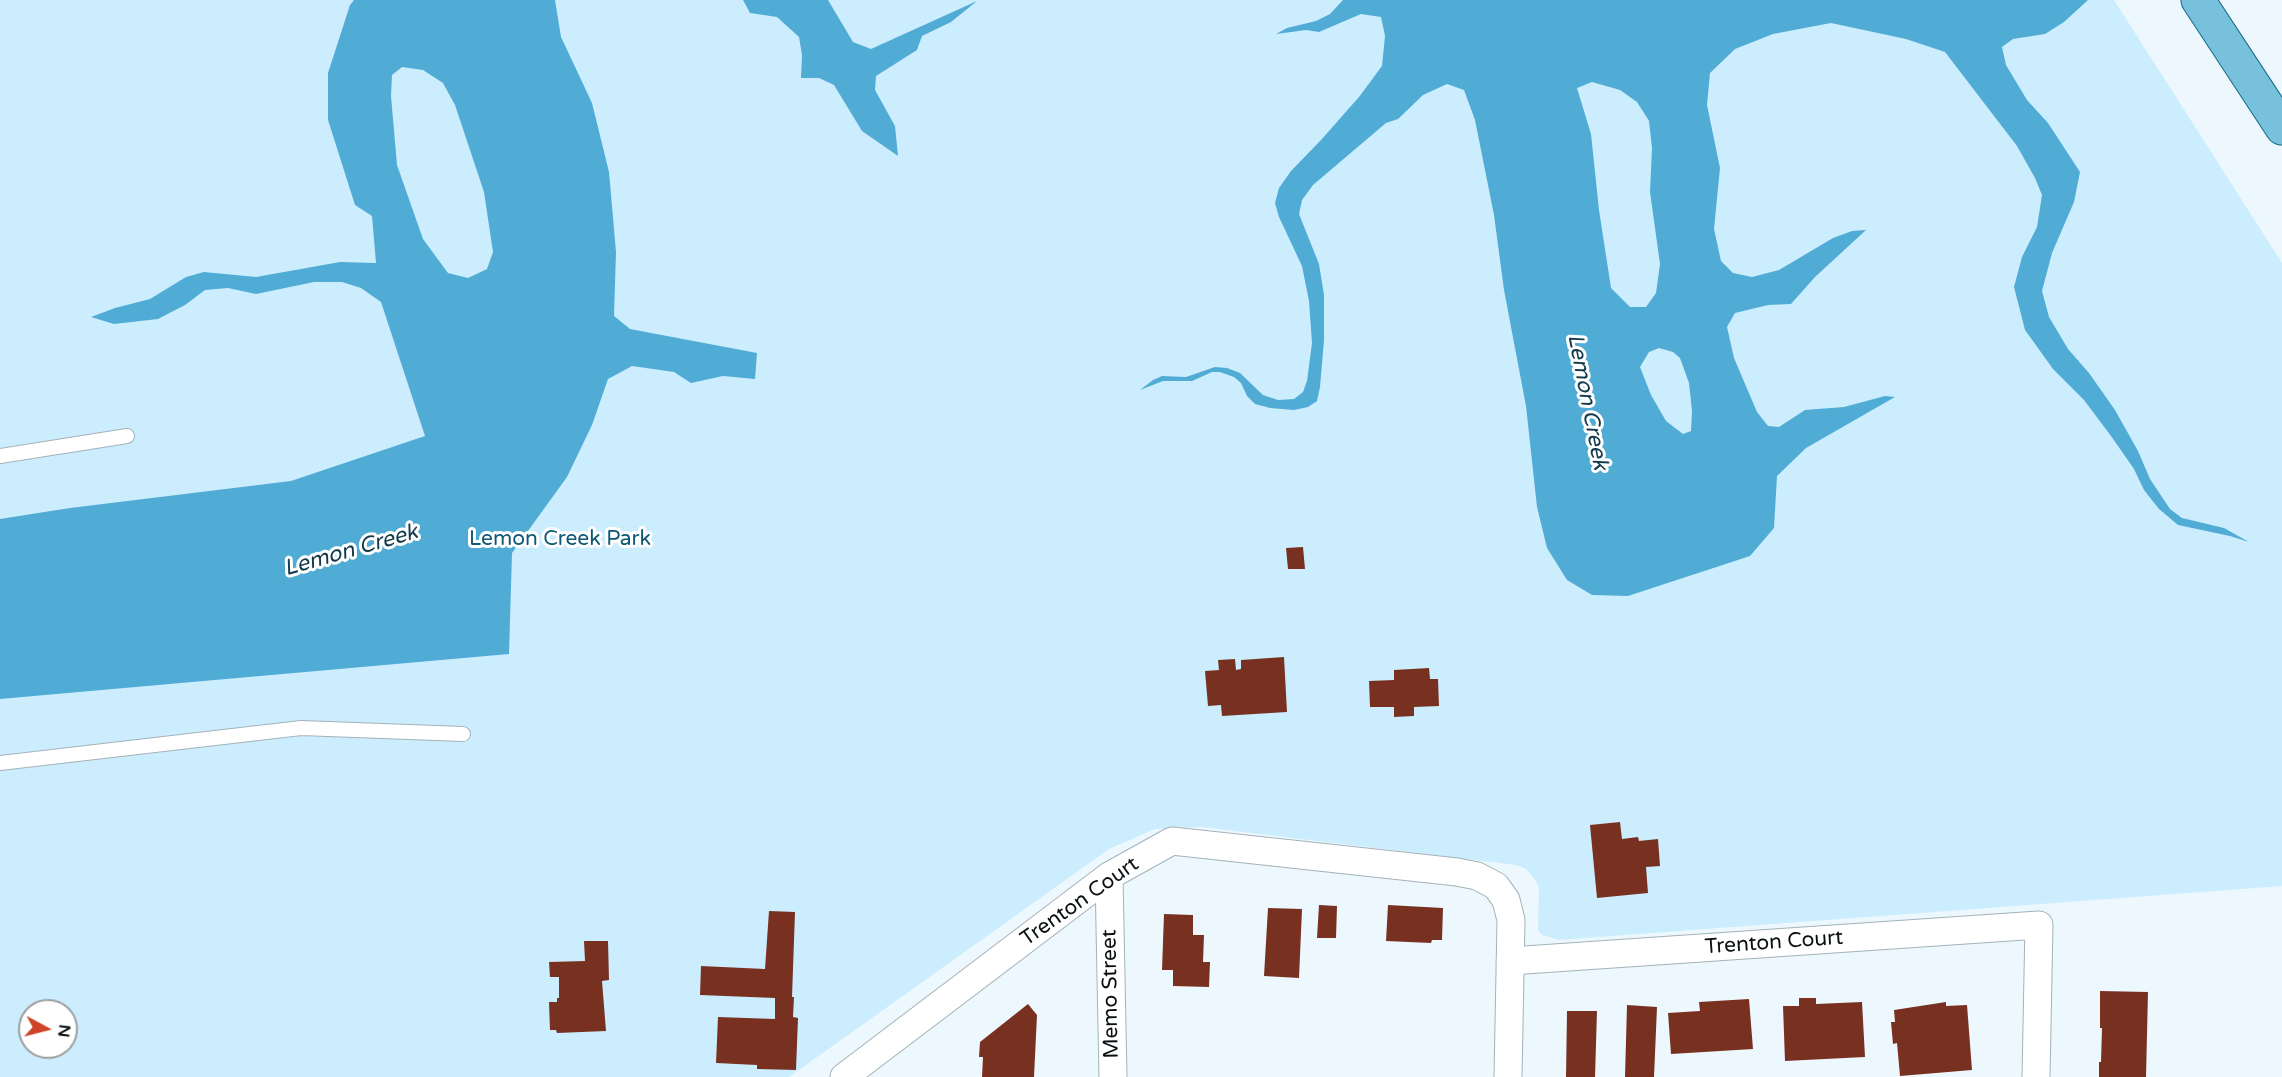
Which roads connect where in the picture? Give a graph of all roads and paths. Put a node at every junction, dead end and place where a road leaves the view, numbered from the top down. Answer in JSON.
{"nodes":[{"id":1,"x":2198,"y":0,"type":"edge"},
{"id":2,"x":2282,"y":128,"type":"edge"},
{"id":3,"x":127,"y":436,"type":"dead end"},
{"id":4,"x":0,"y":456,"type":"edge"},
{"id":5,"x":463,"y":734,"type":"dead end"},
{"id":6,"x":0,"y":763,"type":"edge"},
{"id":7,"x":1110,"y":876,"type":"junction"},
{"id":8,"x":1510,"y":961,"type":"junction"},
{"id":9,"x":844,"y":1077,"type":"edge"},
{"id":10,"x":1113,"y":1077,"type":"edge"},
{"id":11,"x":1508,"y":1077,"type":"edge"},
{"id":12,"x":2036,"y":1077,"type":"edge"}],
"edges":[{"from":1,"to":2,"type":"main road"},
{"from":3,"to":4,"type":"lane"},
{"from":5,"to":6,"type":"lane"},
{"from":7,"to":8,"type":"street","name":"Trenton Court"},
{"from":7,"to":9,"type":"street","name":"Trenton Court"},
{"from":7,"to":10,"type":"street","name":"Memo Street"},
{"from":8,"to":11,"type":"street"},
{"from":8,"to":12,"type":"street","name":"Trenton Court"}]}
